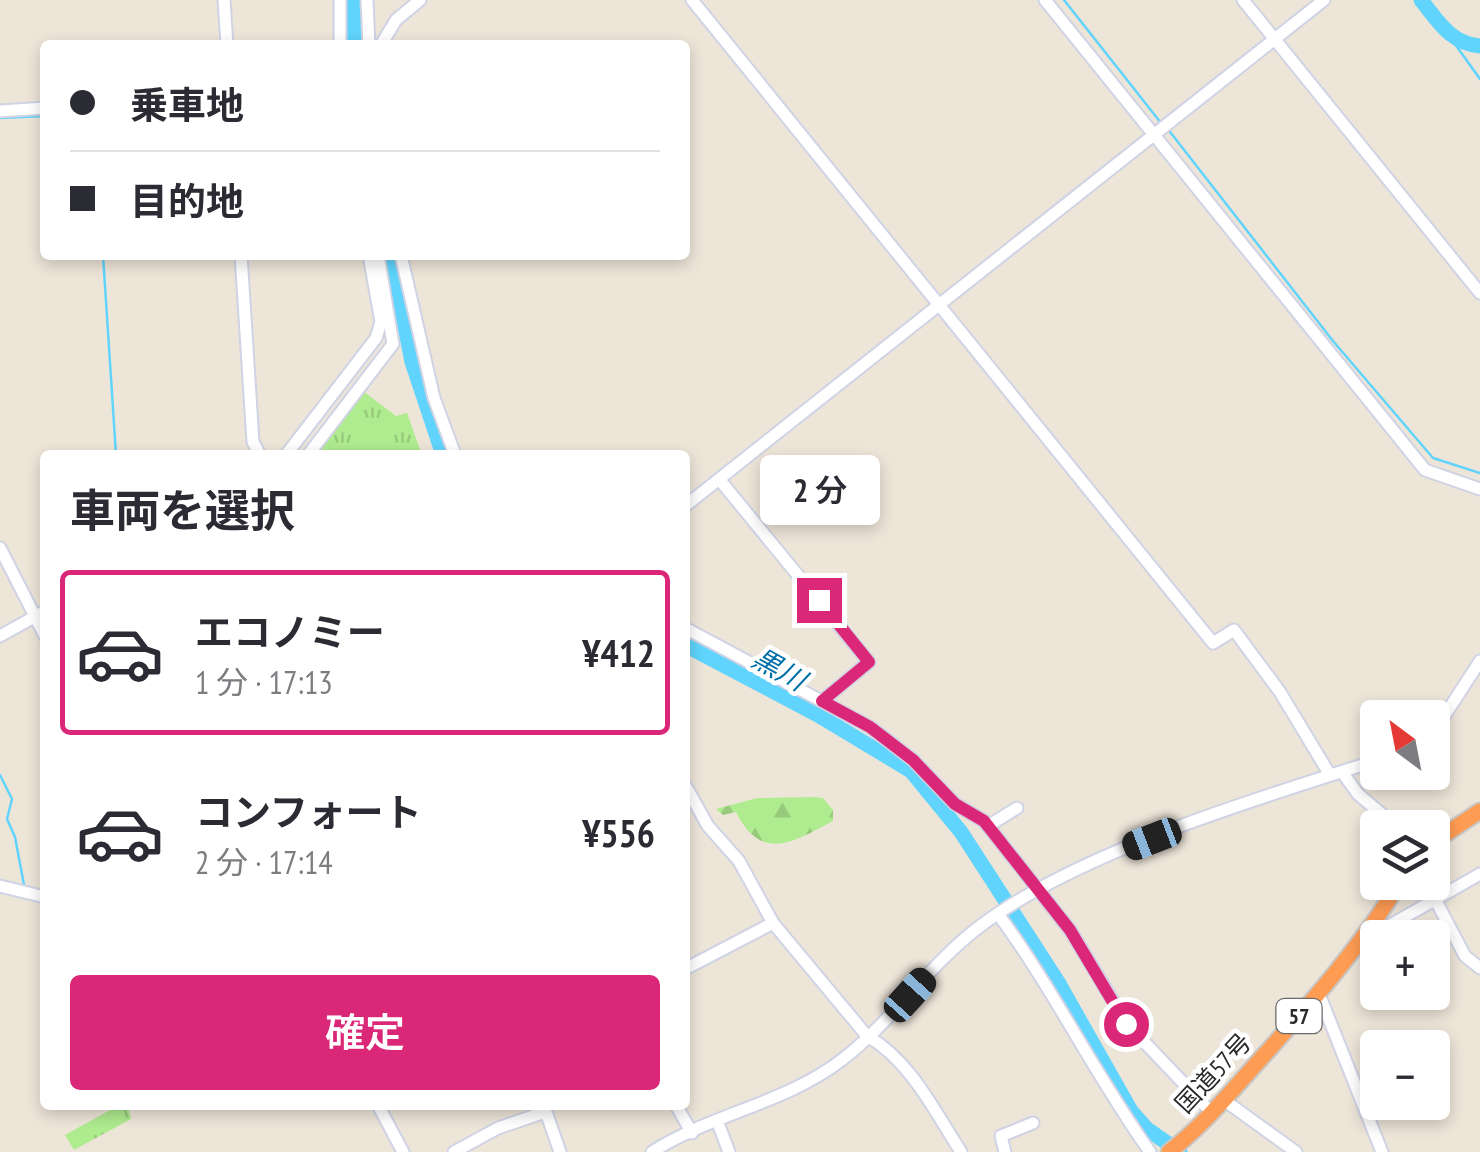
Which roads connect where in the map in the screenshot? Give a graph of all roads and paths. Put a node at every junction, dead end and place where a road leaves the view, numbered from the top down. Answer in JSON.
{"nodes":[{"id":1,"x":224,"y":0,"type":"edge"},
{"id":2,"x":340,"y":0,"type":"edge"},
{"id":3,"x":368,"y":0,"type":"edge"},
{"id":4,"x":420,"y":0,"type":"edge"},
{"id":5,"x":692,"y":0,"type":"edge"},
{"id":6,"x":1046,"y":0,"type":"edge"},
{"id":7,"x":1243,"y":0,"type":"edge"},
{"id":8,"x":1324,"y":0,"type":"edge"},
{"id":9,"x":1274,"y":39,"type":"junction"},
{"id":10,"x":227,"y":40,"type":"edge"},
{"id":11,"x":340,"y":40,"type":"edge"},
{"id":12,"x":369,"y":40,"type":"edge"},
{"id":13,"x":385,"y":40,"type":"edge"},
{"id":14,"x":40,"y":108,"type":"edge"},
{"id":15,"x":0,"y":111,"type":"edge"},
{"id":16,"x":1156,"y":136,"type":"junction"},
{"id":17,"x":241,"y":260,"type":"edge"},
{"id":18,"x":370,"y":260,"type":"edge"},
{"id":19,"x":379,"y":260,"type":"edge"},
{"id":20,"x":402,"y":260,"type":"edge"},
{"id":21,"x":1480,"y":293,"type":"edge"},
{"id":22,"x":937,"y":304,"type":"junction"},
{"id":23,"x":257,"y":450,"type":"edge"},
{"id":24,"x":290,"y":450,"type":"edge"},
{"id":25,"x":312,"y":450,"type":"edge"},
{"id":26,"x":453,"y":450,"type":"edge"},
{"id":27,"x":719,"y":479,"type":"junction"},
{"id":28,"x":1480,"y":489,"type":"edge"},
{"id":29,"x":690,"y":502,"type":"edge"},
{"id":30,"x":0,"y":548,"type":"edge"},
{"id":31,"x":40,"y":614,"type":"edge"},
{"id":32,"x":690,"y":631,"type":"edge"},
{"id":33,"x":0,"y":636,"type":"edge"},
{"id":34,"x":1480,"y":662,"type":"edge"},
{"id":35,"x":822,"y":701,"type":"junction"},
{"id":36,"x":1450,"y":708,"type":"edge"},
{"id":37,"x":1360,"y":766,"type":"edge"},
{"id":38,"x":1336,"y":774,"type":"junction"},
{"id":39,"x":690,"y":794,"type":"edge"},
{"id":40,"x":1010,"y":808,"type":"dead end"},
{"id":41,"x":1377,"y":810,"type":"edge"},
{"id":42,"x":1480,"y":810,"type":"edge"},
{"id":43,"x":988,"y":826,"type":"junction"},
{"id":44,"x":1450,"y":831,"type":"edge"},
{"id":45,"x":1480,"y":874,"type":"edge"},
{"id":46,"x":0,"y":886,"type":"edge"},
{"id":47,"x":1450,"y":891,"type":"edge"},
{"id":48,"x":1037,"y":892,"type":"junction"},
{"id":49,"x":40,"y":897,"type":"edge"},
{"id":50,"x":1434,"y":900,"type":"edge"},
{"id":51,"x":1437,"y":900,"type":"edge"},
{"id":52,"x":998,"y":914,"type":"junction"},
{"id":53,"x":1399,"y":920,"type":"edge"},
{"id":54,"x":773,"y":923,"type":"junction"},
{"id":55,"x":1360,"y":945,"type":"edge"},
{"id":56,"x":690,"y":966,"type":"edge"},
{"id":57,"x":1480,"y":968,"type":"edge"},
{"id":58,"x":1319,"y":994,"type":"junction"},
{"id":59,"x":867,"y":1036,"type":"junction"},
{"id":60,"x":1224,"y":1100,"type":"junction"},
{"id":61,"x":381,"y":1110,"type":"edge"},
{"id":62,"x":542,"y":1110,"type":"edge"},
{"id":63,"x":544,"y":1110,"type":"edge"},
{"id":64,"x":679,"y":1110,"type":"edge"},
{"id":65,"x":1212,"y":1113,"type":"junction"},
{"id":66,"x":718,"y":1123,"type":"junction"},
{"id":67,"x":1033,"y":1123,"type":"dead end"},
{"id":68,"x":692,"y":1133,"type":"junction"},
{"id":69,"x":403,"y":1152,"type":"edge"},
{"id":70,"x":454,"y":1152,"type":"edge"},
{"id":71,"x":560,"y":1152,"type":"edge"},
{"id":72,"x":652,"y":1152,"type":"edge"},
{"id":73,"x":729,"y":1152,"type":"edge"},
{"id":74,"x":961,"y":1152,"type":"edge"},
{"id":75,"x":1005,"y":1152,"type":"edge"},
{"id":76,"x":1150,"y":1152,"type":"edge"},
{"id":77,"x":1169,"y":1152,"type":"edge"},
{"id":78,"x":1296,"y":1152,"type":"edge"},
{"id":79,"x":1382,"y":1152,"type":"edge"}],
"edges":[{"from":1,"to":10,"type":"street"},
{"from":2,"to":11,"type":"street"},
{"from":3,"to":12,"type":"street"},
{"from":4,"to":13,"type":"street"},
{"from":5,"to":22,"type":"street"},
{"from":6,"to":16,"type":"street"},
{"from":7,"to":9,"type":"street"},
{"from":8,"to":9,"type":"street"},
{"from":9,"to":16,"type":"street"},
{"from":9,"to":21,"type":"street"},
{"from":14,"to":15,"type":"street"},
{"from":16,"to":22,"type":"street"},
{"from":16,"to":28,"type":"street"},
{"from":17,"to":23,"type":"street"},
{"from":18,"to":24,"type":"street"},
{"from":19,"to":25,"type":"street"},
{"from":20,"to":26,"type":"street"},
{"from":22,"to":27,"type":"street"},
{"from":22,"to":38,"type":"street"},
{"from":27,"to":29,"type":"street"},
{"from":27,"to":35,"type":"street"},
{"from":30,"to":31,"type":"street"},
{"from":31,"to":33,"type":"street"},
{"from":32,"to":35,"type":"street"},
{"from":34,"to":36,"type":"street"},
{"from":35,"to":43,"type":"street"},
{"from":37,"to":38,"type":"street"},
{"from":38,"to":41,"type":"street"},
{"from":38,"to":48,"type":"street"},
{"from":39,"to":54,"type":"street"},
{"from":40,"to":43,"type":"street"},
{"from":42,"to":44,"type":"highway"},
{"from":43,"to":48,"type":"street"},
{"from":45,"to":47,"type":"street"},
{"from":46,"to":49,"type":"street"},
{"from":48,"to":52,"type":"street"},
{"from":48,"to":65,"type":"street"},
{"from":50,"to":53,"type":"street"},
{"from":51,"to":57,"type":"street"},
{"from":52,"to":59,"type":"street"},
{"from":52,"to":76,"type":"street"},
{"from":54,"to":56,"type":"street"},
{"from":54,"to":59,"type":"street"},
{"from":55,"to":58,"type":"highway","name":"国道57号","number":"57"},
{"from":58,"to":60,"type":"highway","name":"国道57号","number":"57"},
{"from":58,"to":79,"type":"street"},
{"from":59,"to":66,"type":"street"},
{"from":59,"to":74,"type":"street"},
{"from":60,"to":65,"type":"highway","name":"国道57号","number":"57"},
{"from":60,"to":78,"type":"street"},
{"from":61,"to":69,"type":"street"},
{"from":62,"to":70,"type":"street"},
{"from":63,"to":71,"type":"street"},
{"from":64,"to":68,"type":"street"},
{"from":65,"to":77,"type":"highway","name":"国道57号","number":"57"},
{"from":66,"to":68,"type":"street"},
{"from":66,"to":73,"type":"street"},
{"from":67,"to":75,"type":"street"},
{"from":68,"to":72,"type":"street"}]}
